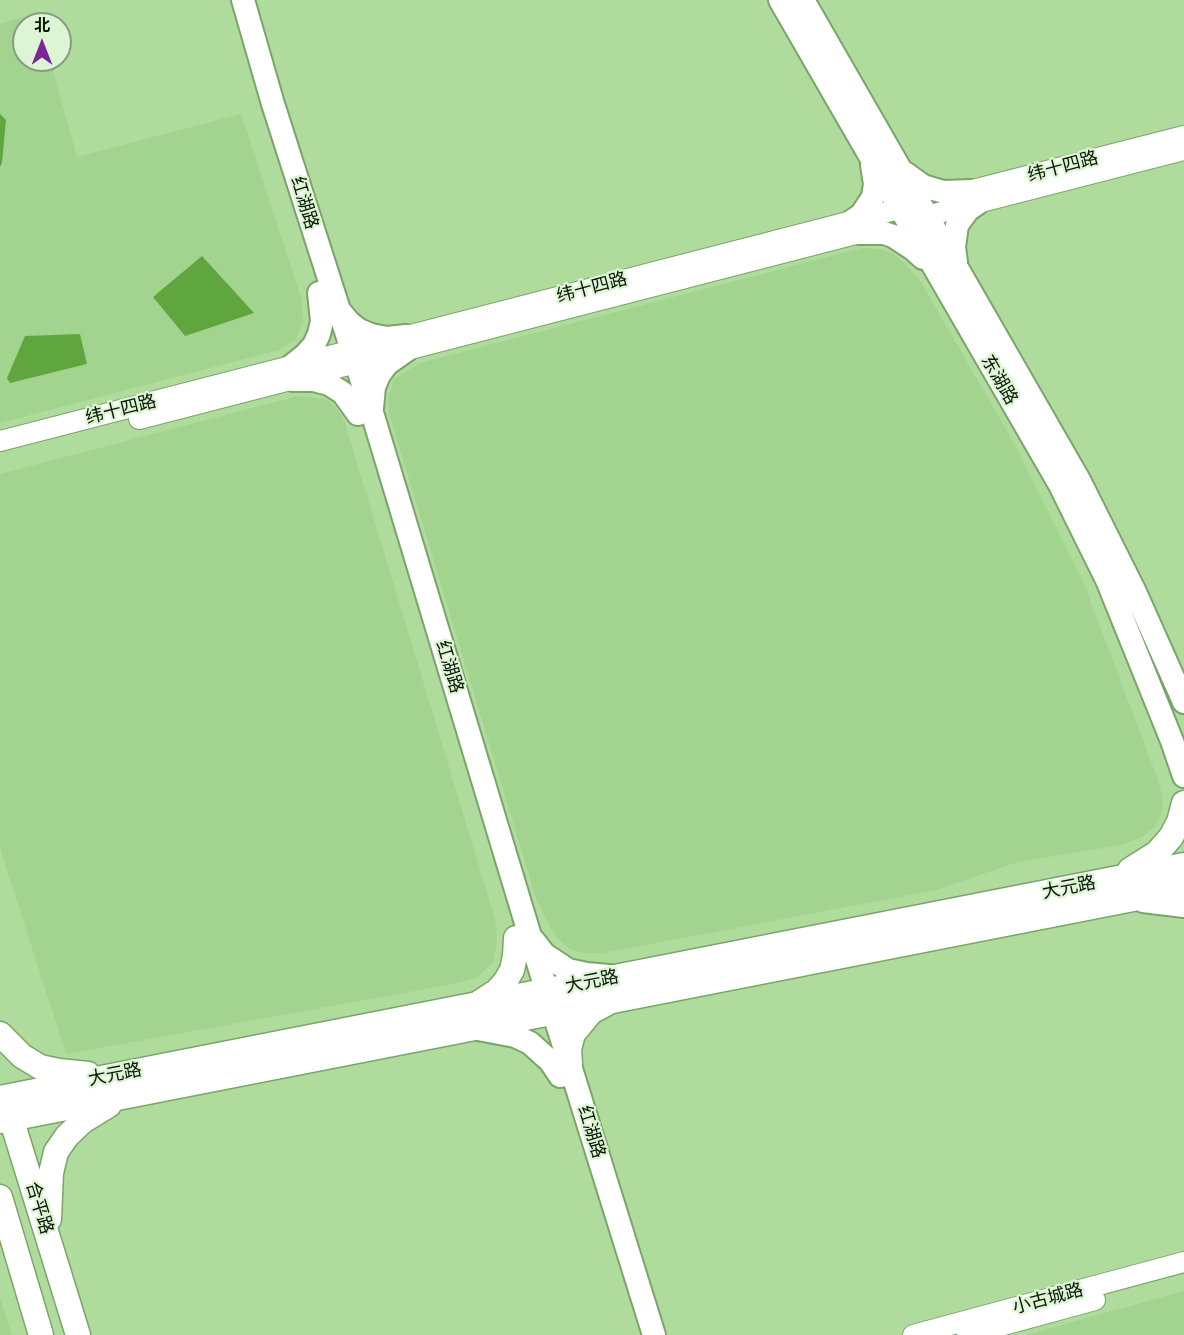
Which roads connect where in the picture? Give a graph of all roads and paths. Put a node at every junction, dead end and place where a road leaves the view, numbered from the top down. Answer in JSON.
{"nodes":[{"id":1,"x":228,"y":0,"type":"edge"},
{"id":2,"x":243,"y":0,"type":"edge"},
{"id":3,"x":780,"y":0,"type":"edge"},
{"id":4,"x":803,"y":0,"type":"edge"},
{"id":5,"x":1184,"y":135,"type":"edge"},
{"id":6,"x":1184,"y":150,"type":"edge"},
{"id":7,"x":871,"y":158,"type":"junction"},
{"id":8,"x":901,"y":169,"type":"junction"},
{"id":9,"x":974,"y":197,"type":"junction"},
{"id":10,"x":913,"y":213,"type":"junction"},
{"id":11,"x":856,"y":227,"type":"junction"},
{"id":12,"x":933,"y":268,"type":"junction"},
{"id":13,"x":959,"y":272,"type":"junction"},
{"id":14,"x":328,"y":298,"type":"junction"},
{"id":15,"x":406,"y":343,"type":"junction"},
{"id":16,"x":347,"y":359,"type":"junction"},
{"id":17,"x":291,"y":373,"type":"junction"},
{"id":18,"x":366,"y":416,"type":"junction"},
{"id":19,"x":0,"y":441,"type":"edge"},
{"id":20,"x":0,"y":455,"type":"edge"},
{"id":21,"x":1184,"y":702,"type":"edge"},
{"id":22,"x":1184,"y":776,"type":"edge"},
{"id":23,"x":1184,"y":803,"type":"edge"},
{"id":24,"x":1184,"y":865,"type":"edge"},
{"id":25,"x":1184,"y":889,"type":"edge"},
{"id":26,"x":1118,"y":890,"type":"junction"},
{"id":27,"x":1184,"y":906,"type":"edge"},
{"id":28,"x":523,"y":935,"type":"junction"},
{"id":29,"x":619,"y":988,"type":"junction"},
{"id":30,"x":544,"y":1003,"type":"junction"},
{"id":31,"x":474,"y":1005,"type":"junction"},
{"id":32,"x":470,"y":1029,"type":"junction"},
{"id":33,"x":0,"y":1034,"type":"edge"},
{"id":34,"x":565,"y":1070,"type":"junction"},
{"id":35,"x":123,"y":1085,"type":"junction"},
{"id":36,"x":3,"y":1103,"type":"edge"},
{"id":37,"x":0,"y":1197,"type":"edge"},
{"id":38,"x":49,"y":1239,"type":"junction"},
{"id":39,"x":1184,"y":1262,"type":"edge"},
{"id":40,"x":1184,"y":1276,"type":"edge"},
{"id":41,"x":41,"y":1335,"type":"edge"},
{"id":42,"x":78,"y":1335,"type":"edge"},
{"id":43,"x":639,"y":1335,"type":"edge"},
{"id":44,"x":654,"y":1335,"type":"edge"},
{"id":45,"x":913,"y":1335,"type":"edge"},
{"id":46,"x":967,"y":1335,"type":"edge"}],
"edges":[{"from":1,"to":14,"type":"main road","name":"红湖路"},
{"from":2,"to":14,"type":"main road","name":"红湖路"},
{"from":3,"to":7,"type":"main road","name":"东湖路"},
{"from":4,"to":8,"type":"main road","name":"东湖路"},
{"from":5,"to":9,"type":"street","name":"纬十四路"},
{"from":6,"to":9,"type":"street","name":"纬十四路"},
{"from":7,"to":10,"type":"main road","name":"东湖路"},
{"from":7,"to":11,"type":"main road"},
{"from":8,"to":9,"type":"main road"},
{"from":8,"to":10,"type":"main road","name":"东湖路"},
{"from":9,"to":10,"type":"street","name":"纬十四路"},
{"from":9,"to":13,"type":"main road"},
{"from":10,"to":11,"type":"street","name":"纬十四路"},
{"from":10,"to":12,"type":"main road","name":"东湖路"},
{"from":10,"to":13,"type":"main road","name":"东湖路"},
{"from":11,"to":12,"type":"main road"},
{"from":11,"to":15,"type":"street","name":"纬十四路"},
{"from":12,"to":22,"type":"main road","name":"东湖路"},
{"from":13,"to":21,"type":"main road","name":"东湖路"},
{"from":14,"to":15,"type":"main road"},
{"from":14,"to":16,"type":"main road","name":"红湖路"},
{"from":14,"to":17,"type":"main road"},
{"from":15,"to":16,"type":"street","name":"纬十四路"},
{"from":15,"to":18,"type":"main road"},
{"from":16,"to":17,"type":"street","name":"纬十四路"},
{"from":16,"to":18,"type":"main road","name":"红湖路"},
{"from":17,"to":18,"type":"main road"},
{"from":17,"to":19,"type":"street","name":"纬十四路"},
{"from":17,"to":20,"type":"street","name":"纬十四路"},
{"from":18,"to":28,"type":"main road","name":"红湖路"},
{"from":23,"to":26,"type":"main road"},
{"from":24,"to":26,"type":"main road","name":"大元路"},
{"from":25,"to":26,"type":"main road","name":"大元路"},
{"from":26,"to":27,"type":"main road"},
{"from":26,"to":29,"type":"main road","name":"大元路"},
{"from":28,"to":29,"type":"main road"},
{"from":28,"to":30,"type":"main road","name":"红湖路"},
{"from":28,"to":31,"type":"main road"},
{"from":29,"to":30,"type":"main road","name":"大元路"},
{"from":29,"to":34,"type":"main road"},
{"from":30,"to":31,"type":"main road","name":"大元路"},
{"from":30,"to":32,"type":"main road","name":"大元路"},
{"from":30,"to":34,"type":"main road","name":"红湖路"},
{"from":31,"to":35,"type":"main road","name":"大元路"},
{"from":32,"to":34,"type":"main road"},
{"from":32,"to":35,"type":"main road","name":"大元路"},
{"from":33,"to":35,"type":"main road"},
{"from":34,"to":43,"type":"main road","name":"红湖路"},
{"from":34,"to":44,"type":"main road","name":"红湖路"},
{"from":35,"to":36,"type":"main road","name":"大元路"},
{"from":35,"to":38,"type":"main road"},
{"from":36,"to":38,"type":"main road","name":"合平路"},
{"from":37,"to":41,"type":"main road","name":"合平路"},
{"from":38,"to":42,"type":"main road","name":"合平路"},
{"from":39,"to":45,"type":"street","name":"小古城路"},
{"from":40,"to":46,"type":"street","name":"小古城路"}]}
